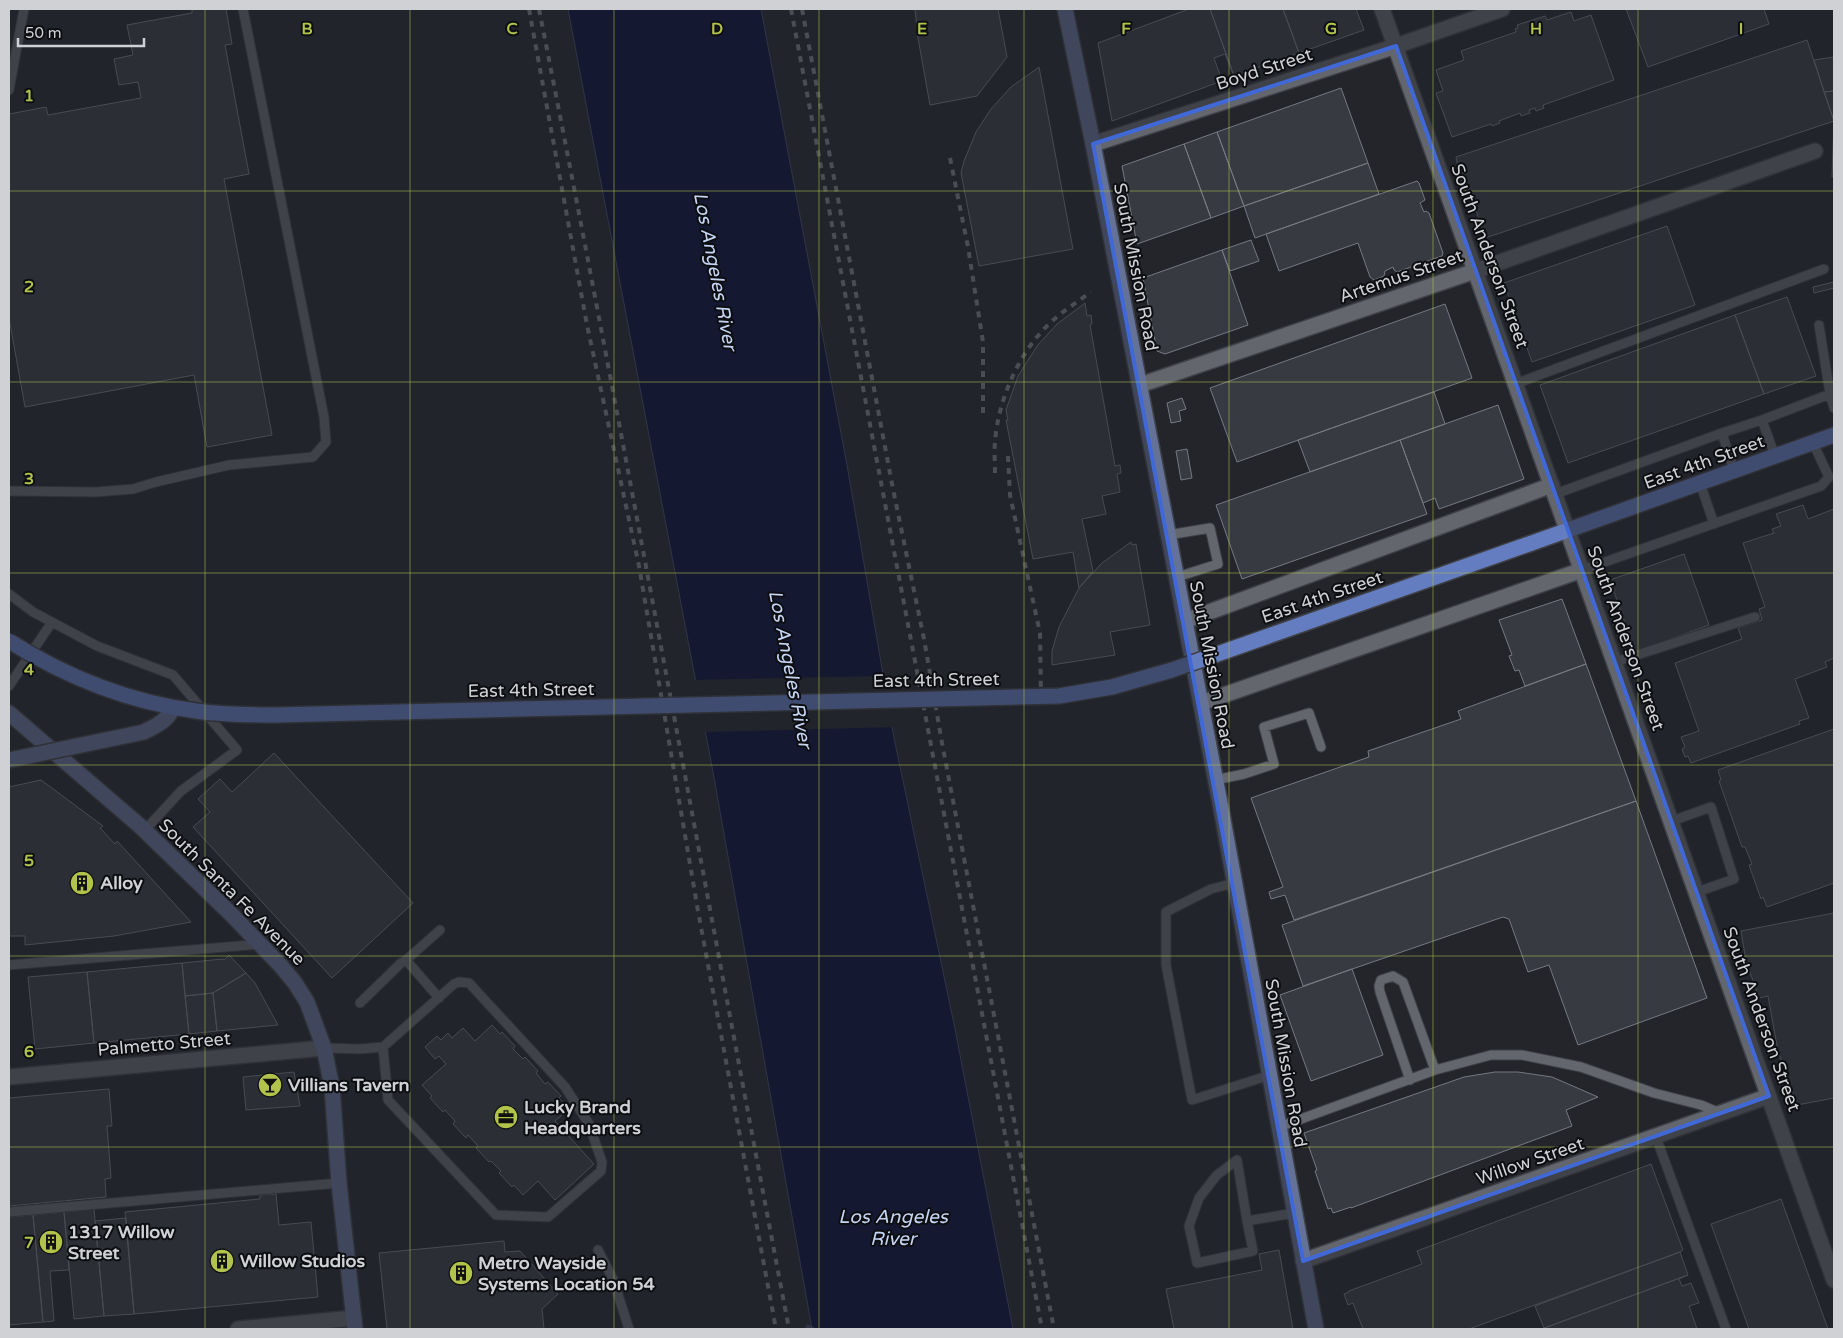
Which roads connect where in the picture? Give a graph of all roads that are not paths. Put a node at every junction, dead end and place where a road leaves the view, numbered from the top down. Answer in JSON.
{"nodes":[{"id":1,"x":24,"y":9,"type":"edge"},
{"id":2,"x":243,"y":9,"type":"edge"},
{"id":3,"x":1065,"y":9,"type":"edge"},
{"id":4,"x":1382,"y":9,"type":"edge"},
{"id":5,"x":1502,"y":9,"type":"edge"},
{"id":6,"x":1396,"y":46,"type":"junction"},
{"id":7,"x":9,"y":90,"type":"edge"},
{"id":8,"x":1093,"y":144,"type":"junction"},
{"id":9,"x":1815,"y":150,"type":"dead end"},
{"id":10,"x":1824,"y":269,"type":"dead end"},
{"id":11,"x":1474,"y":271,"type":"junction"},
{"id":12,"x":1819,"y":325,"type":"dead end"},
{"id":13,"x":1515,"y":384,"type":"junction"},
{"id":14,"x":1140,"y":385,"type":"junction"},
{"id":15,"x":1830,"y":394,"type":"junction"},
{"id":16,"x":1834,"y":408,"type":"edge"},
{"id":17,"x":1762,"y":420,"type":"junction"},
{"id":18,"x":1722,"y":434,"type":"junction"},
{"id":19,"x":1834,"y":435,"type":"edge"},
{"id":20,"x":1813,"y":443,"type":"junction"},
{"id":21,"x":1775,"y":456,"type":"junction"},
{"id":22,"x":1734,"y":471,"type":"junction"},
{"id":23,"x":1700,"y":483,"type":"junction"},
{"id":24,"x":1553,"y":489,"type":"junction"},
{"id":25,"x":9,"y":491,"type":"edge"},
{"id":26,"x":1714,"y":524,"type":"junction"},
{"id":27,"x":1569,"y":530,"type":"junction"},
{"id":28,"x":1168,"y":535,"type":"junction"},
{"id":29,"x":1582,"y":570,"type":"junction"},
{"id":30,"x":1177,"y":577,"type":"junction"},
{"id":31,"x":9,"y":594,"type":"edge"},
{"id":32,"x":1755,"y":617,"type":"dead end"},
{"id":33,"x":1185,"y":621,"type":"junction"},
{"id":34,"x":52,"y":622,"type":"junction"},
{"id":35,"x":9,"y":641,"type":"edge"},
{"id":36,"x":1615,"y":662,"type":"junction"},
{"id":37,"x":9,"y":686,"type":"edge"},
{"id":38,"x":1201,"y":703,"type":"junction"},
{"id":39,"x":173,"y":708,"type":"junction"},
{"id":40,"x":9,"y":713,"type":"edge"},
{"id":41,"x":1321,"y":748,"type":"dead end"},
{"id":42,"x":9,"y":760,"type":"edge"},
{"id":43,"x":1215,"y":780,"type":"junction"},
{"id":44,"x":1672,"y":821,"type":"junction"},
{"id":45,"x":144,"y":830,"type":"junction"},
{"id":46,"x":1235,"y":883,"type":"junction"},
{"id":47,"x":1697,"y":892,"type":"junction"},
{"id":48,"x":440,"y":930,"type":"dead end"},
{"id":49,"x":261,"y":944,"type":"junction"},
{"id":50,"x":406,"y":960,"type":"junction"},
{"id":51,"x":9,"y":965,"type":"edge"},
{"id":52,"x":439,"y":998,"type":"junction"},
{"id":53,"x":360,"y":1003,"type":"dead end"},
{"id":54,"x":383,"y":1047,"type":"junction"},
{"id":55,"x":324,"y":1048,"type":"junction"},
{"id":56,"x":1435,"y":1070,"type":"junction"},
{"id":57,"x":1270,"y":1075,"type":"junction"},
{"id":58,"x":9,"y":1078,"type":"edge"},
{"id":59,"x":1410,"y":1080,"type":"junction"},
{"id":60,"x":1770,"y":1096,"type":"junction"},
{"id":61,"x":1720,"y":1113,"type":"junction"},
{"id":62,"x":1279,"y":1127,"type":"junction"},
{"id":63,"x":1656,"y":1137,"type":"junction"},
{"id":64,"x":339,"y":1183,"type":"junction"},
{"id":65,"x":9,"y":1212,"type":"edge"},
{"id":66,"x":1294,"y":1213,"type":"junction"},
{"id":67,"x":1247,"y":1221,"type":"junction"},
{"id":68,"x":598,"y":1250,"type":"dead end"},
{"id":69,"x":1303,"y":1261,"type":"junction"},
{"id":70,"x":1834,"y":1280,"type":"edge"},
{"id":71,"x":354,"y":1324,"type":"edge"},
{"id":72,"x":238,"y":1329,"type":"edge"},
{"id":73,"x":629,"y":1329,"type":"edge"},
{"id":74,"x":1316,"y":1329,"type":"edge"},
{"id":75,"x":1726,"y":1329,"type":"edge"}],
"edges":[{"from":1,"to":7,"type":"lane"},
{"from":2,"to":25,"type":"lane"},
{"from":3,"to":8,"type":"street","name":"South Mission Road"},
{"from":4,"to":6,"type":"street","name":"South Anderson Street"},
{"from":5,"to":6,"type":"street","name":"Boyd Street"},
{"from":6,"to":8,"type":"street","name":"Boyd Street"},
{"from":6,"to":11,"type":"street","name":"South Anderson Street"},
{"from":8,"to":14,"type":"street","name":"South Mission Road"},
{"from":9,"to":11,"type":"street","name":"Artemus Street"},
{"from":10,"to":13,"type":"lane"},
{"from":11,"to":13,"type":"street","name":"South Anderson Street"},
{"from":11,"to":14,"type":"street","name":"Artemus Street"},
{"from":12,"to":15,"type":"lane"},
{"from":13,"to":24,"type":"street","name":"South Anderson Street"},
{"from":14,"to":28,"type":"street","name":"South Mission Road"},
{"from":15,"to":16,"type":"lane"},
{"from":15,"to":17,"type":"lane"},
{"from":17,"to":18,"type":"lane"},
{"from":17,"to":21,"type":"lane"},
{"from":18,"to":22,"type":"lane"},
{"from":18,"to":24,"type":"lane"},
{"from":19,"to":20,"type":"main road","name":"East 4th Street"},
{"from":20,"to":21,"type":"main road","name":"East 4th Street"},
{"from":20,"to":26,"type":"lane"},
{"from":21,"to":22,"type":"main road","name":"East 4th Street"},
{"from":22,"to":23,"type":"main road","name":"East 4th Street"},
{"from":23,"to":26,"type":"lane"},
{"from":23,"to":27,"type":"main road","name":"East 4th Street"},
{"from":24,"to":27,"type":"street","name":"South Anderson Street"},
{"from":24,"to":33,"type":"street","name":"East 4th Street"},
{"from":26,"to":29,"type":"lane"},
{"from":27,"to":29,"type":"street","name":"South Anderson Street"},
{"from":27,"to":39,"type":"main road","name":"East 4th Street","bridge":true},
{"from":28,"to":30,"type":"street","name":"South Mission Road"},
{"from":28,"to":30,"type":"lane"},
{"from":29,"to":36,"type":"street","name":"South Anderson Street"},
{"from":29,"to":38,"type":"street"},
{"from":30,"to":33,"type":"street","name":"South Mission Road"},
{"from":31,"to":34,"type":"lane"},
{"from":32,"to":36,"type":"lane"},
{"from":33,"to":38,"type":"street","name":"South Mission Road"},
{"from":34,"to":37,"type":"lane"},
{"from":34,"to":45,"type":"lane"},
{"from":35,"to":39,"type":"main road","name":"East 4th Street","bridge":true},
{"from":36,"to":44,"type":"street","name":"South Anderson Street"},
{"from":38,"to":43,"type":"street","name":"South Mission Road"},
{"from":39,"to":42,"type":"street","bridge":true},
{"from":40,"to":45,"type":"street","name":"South Santa Fe Avenue"},
{"from":41,"to":43,"type":"lane"},
{"from":43,"to":46,"type":"street","name":"South Mission Road"},
{"from":44,"to":47,"type":"street","name":"South Anderson Street"},
{"from":44,"to":47,"type":"lane"},
{"from":45,"to":49,"type":"street","name":"South Santa Fe Avenue"},
{"from":46,"to":57,"type":"street","name":"South Mission Road"},
{"from":46,"to":57,"type":"lane"},
{"from":47,"to":60,"type":"street","name":"South Anderson Street"},
{"from":48,"to":50,"type":"lane"},
{"from":49,"to":51,"type":"lane"},
{"from":49,"to":55,"type":"street","name":"South Santa Fe Avenue"},
{"from":50,"to":52,"type":"lane"},
{"from":50,"to":53,"type":"lane"},
{"from":52,"to":54,"type":"lane"},
{"from":52,"to":54,"type":"lane"},
{"from":54,"to":55,"type":"lane"},
{"from":55,"to":58,"type":"street","name":"Palmetto Street"},
{"from":55,"to":64,"type":"street","name":"South Santa Fe Avenue"},
{"from":56,"to":59,"type":"lane"},
{"from":56,"to":59,"type":"lane"},
{"from":56,"to":61,"type":"lane"},
{"from":57,"to":62,"type":"street","name":"South Mission Road"},
{"from":59,"to":62,"type":"lane"},
{"from":60,"to":61,"type":"street","name":"Willow Street"},
{"from":60,"to":70,"type":"street","name":"South Anderson Street"},
{"from":61,"to":63,"type":"street","name":"Willow Street"},
{"from":62,"to":66,"type":"street","name":"South Mission Road"},
{"from":63,"to":69,"type":"street","name":"Willow Street"},
{"from":63,"to":75,"type":"lane"},
{"from":64,"to":65,"type":"lane"},
{"from":64,"to":71,"type":"street","name":"South Santa Fe Avenue"},
{"from":66,"to":67,"type":"lane"},
{"from":66,"to":69,"type":"street","name":"South Mission Road"},
{"from":67,"to":67,"type":"lane"},
{"from":68,"to":73,"type":"lane"},
{"from":69,"to":74,"type":"street","name":"South Mission Road"},
{"from":71,"to":72,"type":"street"}]}
